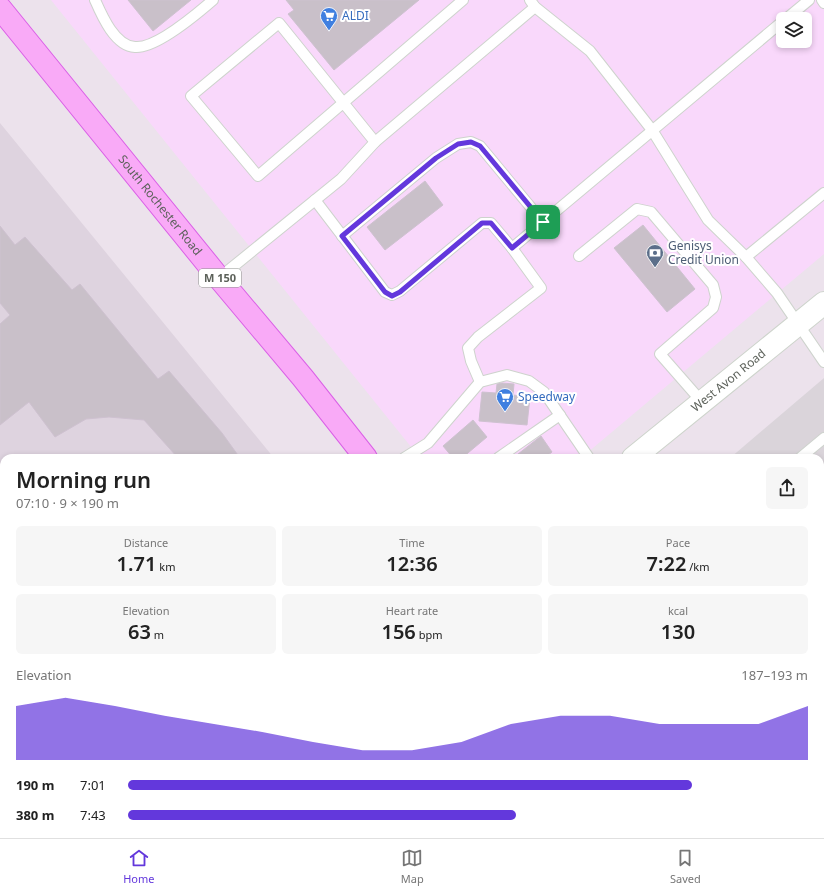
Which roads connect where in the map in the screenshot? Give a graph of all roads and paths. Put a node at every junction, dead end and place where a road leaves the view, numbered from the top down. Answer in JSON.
{"nodes":[{"id":1,"x":95,"y":0,"type":"edge"},
{"id":2,"x":213,"y":0,"type":"edge"},
{"id":3,"x":463,"y":0,"type":"edge"},
{"id":4,"x":809,"y":0,"type":"edge"},
{"id":5,"x":822,"y":0,"type":"edge"},
{"id":6,"x":824,"y":3,"type":"edge"},
{"id":7,"x":532,"y":4,"type":"edge"},
{"id":8,"x":0,"y":8,"type":"edge"},
{"id":9,"x":794,"y":12,"type":"edge"},
{"id":10,"x":776,"y":28,"type":"edge"},
{"id":11,"x":343,"y":103,"type":"junction"},
{"id":12,"x":652,"y":130,"type":"junction"},
{"id":13,"x":375,"y":142,"type":"junction"},
{"id":14,"x":824,"y":193,"type":"edge"},
{"id":15,"x":314,"y":200,"type":"junction"},
{"id":16,"x":543,"y":222,"type":"junction"},
{"id":17,"x":342,"y":236,"type":"junction"},
{"id":18,"x":512,"y":248,"type":"junction"},
{"id":19,"x":579,"y":256,"type":"dead end"},
{"id":20,"x":746,"y":257,"type":"junction"},
{"id":21,"x":219,"y":278,"type":"junction"},
{"id":22,"x":824,"y":303,"type":"edge"},
{"id":23,"x":798,"y":324,"type":"junction"},
{"id":24,"x":824,"y":362,"type":"edge"},
{"id":25,"x":480,"y":382,"type":"junction"},
{"id":26,"x":702,"y":402,"type":"junction"},
{"id":27,"x":560,"y":415,"type":"junction"},
{"id":28,"x":824,"y":438,"type":"edge"},
{"id":29,"x":363,"y":454,"type":"edge"},
{"id":30,"x":410,"y":454,"type":"edge"},
{"id":31,"x":504,"y":454,"type":"edge"},
{"id":32,"x":586,"y":454,"type":"edge"},
{"id":33,"x":638,"y":454,"type":"edge"},
{"id":34,"x":805,"y":454,"type":"edge"}],
"edges":[{"from":1,"to":2,"type":"lane"},
{"from":3,"to":11,"type":"lane"},
{"from":4,"to":9,"type":"lane"},
{"from":5,"to":6,"type":"lane"},
{"from":7,"to":12,"type":"lane"},
{"from":7,"to":13,"type":"lane"},
{"from":8,"to":21,"type":"main road","name":"South Rochester Road","number":"M 150"},
{"from":10,"to":12,"type":"lane"},
{"from":11,"to":11,"type":"lane"},
{"from":11,"to":13,"type":"lane"},
{"from":12,"to":16,"type":"lane"},
{"from":12,"to":20,"type":"lane"},
{"from":13,"to":15,"type":"lane"},
{"from":14,"to":20,"type":"lane"},
{"from":15,"to":17,"type":"lane"},
{"from":15,"to":21,"type":"lane"},
{"from":16,"to":17,"type":"lane"},
{"from":16,"to":18,"type":"lane"},
{"from":17,"to":18,"type":"lane"},
{"from":18,"to":25,"type":"lane"},
{"from":19,"to":26,"type":"lane"},
{"from":20,"to":23,"type":"lane"},
{"from":21,"to":29,"type":"main road","name":"South Rochester Road","number":"M 150"},
{"from":22,"to":23,"type":"main road","name":"West Avon Road"},
{"from":23,"to":24,"type":"lane"},
{"from":23,"to":26,"type":"main road","name":"West Avon Road"},
{"from":25,"to":27,"type":"lane"},
{"from":25,"to":30,"type":"lane"},
{"from":26,"to":33,"type":"main road","name":"West Avon Road"},
{"from":27,"to":31,"type":"lane"},
{"from":27,"to":32,"type":"lane"},
{"from":28,"to":34,"type":"lane"}]}
